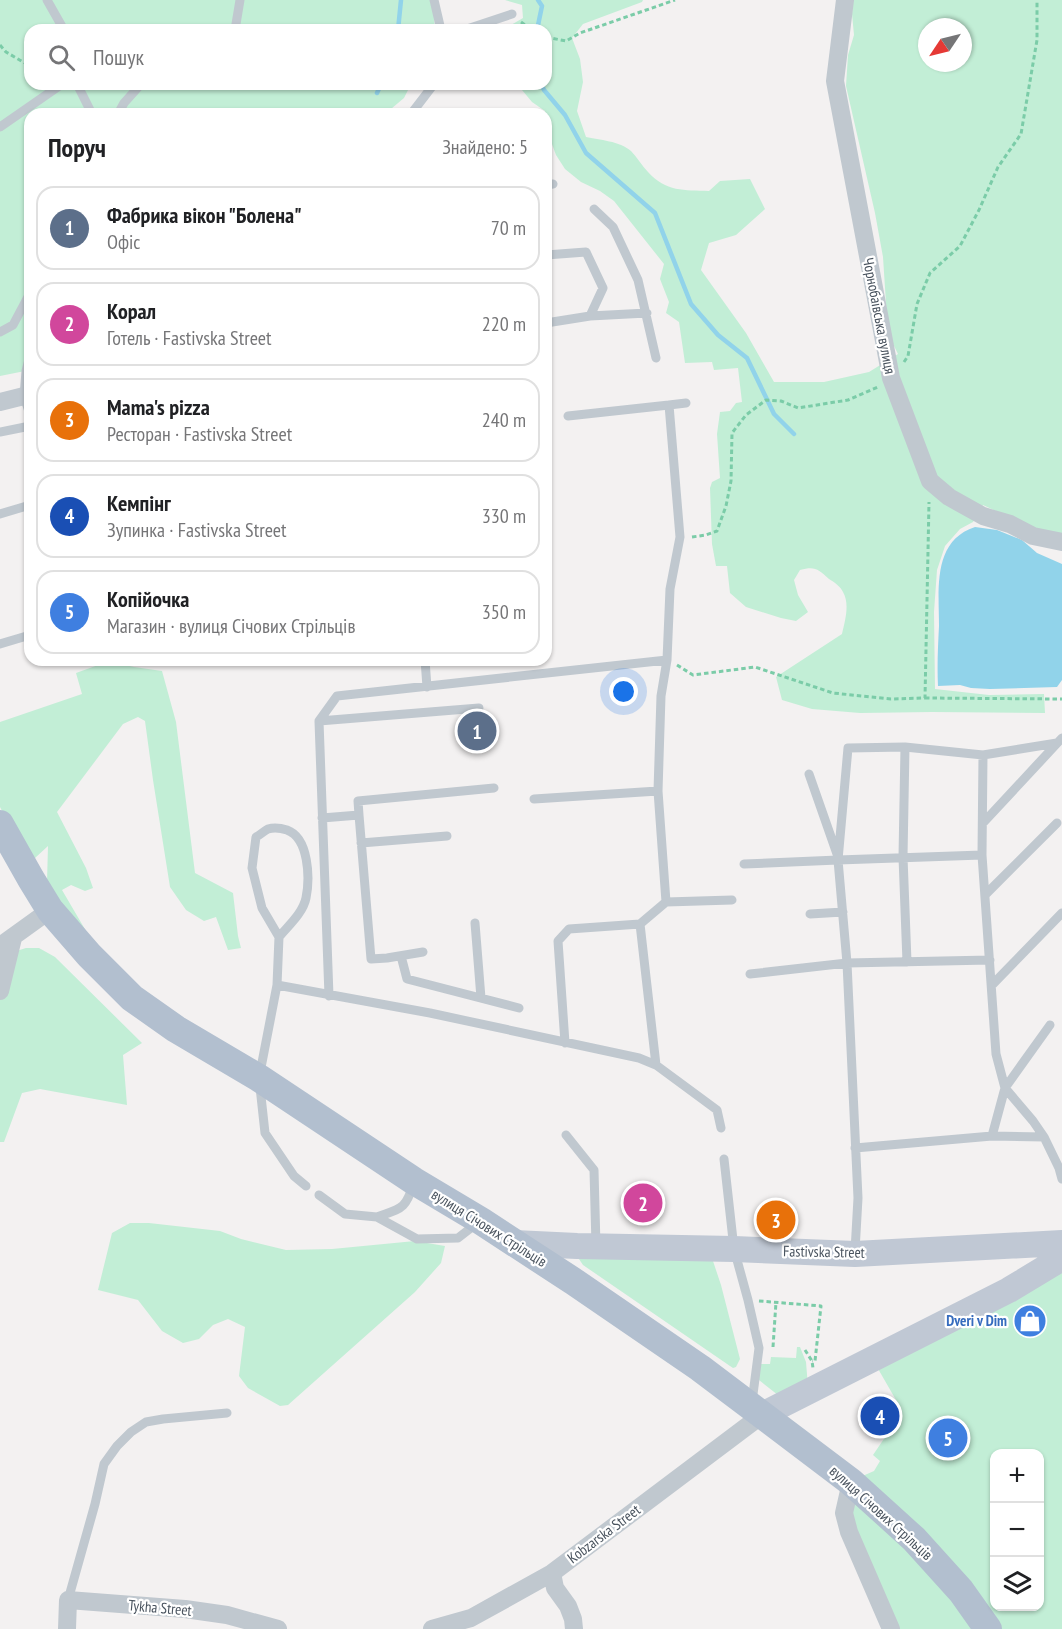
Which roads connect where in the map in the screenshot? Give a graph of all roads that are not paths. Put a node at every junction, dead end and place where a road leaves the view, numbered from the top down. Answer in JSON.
{"nodes":[{"id":1,"x":47,"y":0,"type":"edge"},
{"id":2,"x":240,"y":0,"type":"edge"},
{"id":3,"x":434,"y":0,"type":"edge"},
{"id":4,"x":845,"y":0,"type":"edge"},
{"id":5,"x":512,"y":14,"type":"dead end"},
{"id":6,"x":61,"y":24,"type":"edge"},
{"id":7,"x":236,"y":24,"type":"edge"},
{"id":8,"x":440,"y":24,"type":"edge"},
{"id":9,"x":483,"y":24,"type":"edge"},
{"id":10,"x":53,"y":90,"type":"edge"},
{"id":11,"x":80,"y":90,"type":"edge"},
{"id":12,"x":136,"y":90,"type":"edge"},
{"id":13,"x":429,"y":90,"type":"edge"},
{"id":14,"x":27,"y":108,"type":"edge"},
{"id":15,"x":89,"y":108,"type":"edge"},
{"id":16,"x":121,"y":108,"type":"edge"},
{"id":17,"x":416,"y":108,"type":"edge"},
{"id":18,"x":24,"y":110,"type":"edge"},
{"id":19,"x":0,"y":127,"type":"edge"},
{"id":20,"x":594,"y":209,"type":"dead end"},
{"id":21,"x":552,"y":255,"type":"edge"},
{"id":22,"x":24,"y":305,"type":"edge"},
{"id":23,"x":647,"y":314,"type":"junction"},
{"id":24,"x":590,"y":316,"type":"junction"},
{"id":25,"x":552,"y":322,"type":"edge"},
{"id":26,"x":0,"y":332,"type":"edge"},
{"id":27,"x":656,"y":358,"type":"dead end"},
{"id":28,"x":24,"y":398,"type":"edge"},
{"id":29,"x":0,"y":402,"type":"edge"},
{"id":30,"x":686,"y":403,"type":"dead end"},
{"id":31,"x":669,"y":405,"type":"junction"},
{"id":32,"x":568,"y":416,"type":"dead end"},
{"id":33,"x":24,"y":427,"type":"edge"},
{"id":34,"x":0,"y":432,"type":"edge"},
{"id":35,"x":24,"y":506,"type":"edge"},
{"id":36,"x":0,"y":514,"type":"edge"},
{"id":37,"x":1062,"y":542,"type":"edge"},
{"id":38,"x":24,"y":637,"type":"edge"},
{"id":39,"x":0,"y":644,"type":"edge"},
{"id":40,"x":667,"y":660,"type":"junction"},
{"id":41,"x":425,"y":666,"type":"edge"},
{"id":42,"x":427,"y":687,"type":"junction"},
{"id":43,"x":479,"y":708,"type":"dead end"},
{"id":44,"x":318,"y":721,"type":"junction"},
{"id":45,"x":1060,"y":740,"type":"edge"},
{"id":46,"x":905,"y":747,"type":"junction"},
{"id":47,"x":983,"y":755,"type":"junction"},
{"id":48,"x":809,"y":774,"type":"dead end"},
{"id":49,"x":494,"y":788,"type":"dead end"},
{"id":50,"x":658,"y":791,"type":"junction"},
{"id":51,"x":534,"y":799,"type":"dead end"},
{"id":52,"x":359,"y":815,"type":"junction"},
{"id":53,"x":322,"y":818,"type":"junction"},
{"id":54,"x":1057,"y":822,"type":"dead end"},
{"id":55,"x":982,"y":823,"type":"junction"},
{"id":56,"x":0,"y":824,"type":"edge"},
{"id":57,"x":447,"y":836,"type":"dead end"},
{"id":58,"x":361,"y":843,"type":"junction"},
{"id":59,"x":982,"y":855,"type":"junction"},
{"id":60,"x":903,"y":858,"type":"junction"},
{"id":61,"x":838,"y":860,"type":"junction"},
{"id":62,"x":744,"y":864,"type":"dead end"},
{"id":63,"x":985,"y":896,"type":"junction"},
{"id":64,"x":732,"y":900,"type":"dead end"},
{"id":65,"x":666,"y":902,"type":"junction"},
{"id":66,"x":50,"y":910,"type":"junction"},
{"id":67,"x":843,"y":912,"type":"junction"},
{"id":68,"x":1062,"y":913,"type":"edge"},
{"id":69,"x":810,"y":914,"type":"dead end"},
{"id":70,"x":475,"y":923,"type":"dead end"},
{"id":71,"x":640,"y":924,"type":"junction"},
{"id":72,"x":279,"y":937,"type":"junction"},
{"id":73,"x":6,"y":942,"type":"edge"},
{"id":74,"x":423,"y":952,"type":"dead end"},
{"id":75,"x":401,"y":956,"type":"junction"},
{"id":76,"x":990,"y":960,"type":"junction"},
{"id":77,"x":907,"y":962,"type":"junction"},
{"id":78,"x":847,"y":963,"type":"junction"},
{"id":79,"x":750,"y":974,"type":"dead end"},
{"id":80,"x":277,"y":985,"type":"junction"},
{"id":81,"x":992,"y":986,"type":"junction"},
{"id":82,"x":0,"y":992,"type":"edge"},
{"id":83,"x":329,"y":996,"type":"junction"},
{"id":84,"x":482,"y":998,"type":"junction"},
{"id":85,"x":519,"y":1008,"type":"dead end"},
{"id":86,"x":1050,"y":1025,"type":"dead end"},
{"id":87,"x":565,"y":1043,"type":"junction"},
{"id":88,"x":656,"y":1065,"type":"junction"},
{"id":89,"x":259,"y":1078,"type":"junction"},
{"id":90,"x":1005,"y":1088,"type":"junction"},
{"id":91,"x":721,"y":1128,"type":"dead end"},
{"id":92,"x":566,"y":1136,"type":"dead end"},
{"id":93,"x":992,"y":1136,"type":"junction"},
{"id":94,"x":1044,"y":1137,"type":"junction"},
{"id":95,"x":855,"y":1148,"type":"junction"},
{"id":96,"x":724,"y":1159,"type":"dead end"},
{"id":97,"x":1062,"y":1179,"type":"edge"},
{"id":98,"x":414,"y":1181,"type":"junction"},
{"id":99,"x":306,"y":1186,"type":"dead end"},
{"id":100,"x":319,"y":1195,"type":"dead end"},
{"id":101,"x":377,"y":1217,"type":"junction"},
{"id":102,"x":481,"y":1221,"type":"junction"},
{"id":103,"x":514,"y":1243,"type":"junction"},
{"id":104,"x":1062,"y":1243,"type":"edge"},
{"id":105,"x":587,"y":1246,"type":"junction"},
{"id":106,"x":734,"y":1249,"type":"junction"},
{"id":107,"x":855,"y":1254,"type":"junction"},
{"id":108,"x":1062,"y":1258,"type":"edge"},
{"id":109,"x":573,"y":1281,"type":"junction"},
{"id":110,"x":756,"y":1411,"type":"junction"},
{"id":111,"x":227,"y":1413,"type":"dead end"},
{"id":112,"x":851,"y":1482,"type":"junction"},
{"id":113,"x":552,"y":1573,"type":"junction"},
{"id":114,"x":68,"y":1600,"type":"junction"},
{"id":115,"x":67,"y":1629,"type":"edge"},
{"id":116,"x":278,"y":1629,"type":"edge"},
{"id":117,"x":432,"y":1629,"type":"edge"},
{"id":118,"x":574,"y":1629,"type":"edge"},
{"id":119,"x":891,"y":1629,"type":"edge"},
{"id":120,"x":988,"y":1629,"type":"edge"}],
"edges":[{"from":1,"to":6,"type":"lane"},
{"from":2,"to":7,"type":"lane"},
{"from":3,"to":8,"type":"lane"},
{"from":4,"to":37,"type":"street","name":"Чорнобаївська вулиця"},
{"from":5,"to":9,"type":"lane"},
{"from":10,"to":14,"type":"lane"},
{"from":11,"to":15,"type":"lane"},
{"from":12,"to":16,"type":"lane"},
{"from":13,"to":17,"type":"lane"},
{"from":18,"to":19,"type":"lane"},
{"from":20,"to":23,"type":"lane"},
{"from":21,"to":24,"type":"lane"},
{"from":22,"to":26,"type":"lane"},
{"from":23,"to":24,"type":"lane"},
{"from":23,"to":27,"type":"lane"},
{"from":24,"to":25,"type":"lane"},
{"from":28,"to":29,"type":"street"},
{"from":30,"to":31,"type":"lane"},
{"from":31,"to":32,"type":"lane"},
{"from":31,"to":40,"type":"lane"},
{"from":33,"to":34,"type":"lane"},
{"from":35,"to":36,"type":"lane"},
{"from":38,"to":39,"type":"lane"},
{"from":40,"to":42,"type":"lane"},
{"from":40,"to":50,"type":"lane"},
{"from":41,"to":42,"type":"lane"},
{"from":42,"to":44,"type":"lane"},
{"from":43,"to":44,"type":"lane"},
{"from":44,"to":53,"type":"lane"},
{"from":45,"to":47,"type":"lane"},
{"from":45,"to":55,"type":"lane"},
{"from":46,"to":47,"type":"lane"},
{"from":46,"to":60,"type":"lane"},
{"from":46,"to":61,"type":"lane"},
{"from":47,"to":55,"type":"lane"},
{"from":48,"to":61,"type":"lane"},
{"from":49,"to":52,"type":"lane"},
{"from":50,"to":51,"type":"lane"},
{"from":50,"to":65,"type":"lane"},
{"from":52,"to":53,"type":"lane"},
{"from":52,"to":58,"type":"lane"},
{"from":53,"to":83,"type":"lane"},
{"from":54,"to":63,"type":"lane"},
{"from":55,"to":59,"type":"lane"},
{"from":56,"to":66,"type":"main road","name":"вулиця Січових Стрільців"},
{"from":57,"to":58,"type":"lane"},
{"from":58,"to":75,"type":"lane"},
{"from":59,"to":60,"type":"lane"},
{"from":59,"to":63,"type":"lane"},
{"from":60,"to":61,"type":"lane"},
{"from":60,"to":77,"type":"lane"},
{"from":61,"to":62,"type":"lane"},
{"from":61,"to":67,"type":"lane"},
{"from":63,"to":76,"type":"lane"},
{"from":64,"to":65,"type":"lane"},
{"from":65,"to":71,"type":"lane"},
{"from":66,"to":73,"type":"street"},
{"from":66,"to":89,"type":"main road","name":"вулиця Січових Стрільців"},
{"from":67,"to":69,"type":"lane"},
{"from":67,"to":78,"type":"lane"},
{"from":68,"to":81,"type":"lane"},
{"from":70,"to":84,"type":"lane"},
{"from":71,"to":87,"type":"lane"},
{"from":71,"to":88,"type":"lane"},
{"from":72,"to":72,"type":"lane"},
{"from":72,"to":80,"type":"lane"},
{"from":73,"to":82,"type":"street"},
{"from":74,"to":75,"type":"lane"},
{"from":75,"to":84,"type":"lane"},
{"from":76,"to":77,"type":"lane"},
{"from":76,"to":81,"type":"lane"},
{"from":77,"to":78,"type":"lane"},
{"from":78,"to":79,"type":"lane"},
{"from":78,"to":95,"type":"lane"},
{"from":80,"to":83,"type":"lane"},
{"from":80,"to":89,"type":"lane"},
{"from":81,"to":90,"type":"lane"},
{"from":83,"to":87,"type":"lane"},
{"from":84,"to":85,"type":"lane"},
{"from":86,"to":90,"type":"lane"},
{"from":87,"to":88,"type":"lane"},
{"from":88,"to":91,"type":"lane"},
{"from":89,"to":98,"type":"main road","name":"вулиця Січових Стрільців"},
{"from":89,"to":99,"type":"lane"},
{"from":90,"to":93,"type":"lane"},
{"from":90,"to":94,"type":"lane"},
{"from":92,"to":105,"type":"lane"},
{"from":93,"to":94,"type":"lane"},
{"from":93,"to":95,"type":"lane"},
{"from":94,"to":97,"type":"lane"},
{"from":95,"to":107,"type":"lane"},
{"from":96,"to":106,"type":"lane"},
{"from":98,"to":101,"type":"lane"},
{"from":98,"to":102,"type":"main road","name":"вулиця Січових Стрільців"},
{"from":100,"to":101,"type":"lane"},
{"from":101,"to":102,"type":"lane"},
{"from":102,"to":103,"type":"main road","name":"вулиця Січових Стрільців"},
{"from":103,"to":105,"type":"main road","name":"Fastivska Street"},
{"from":103,"to":109,"type":"main road","name":"вулиця Січових Стрільців"},
{"from":104,"to":107,"type":"main road","name":"Fastivska Street"},
{"from":105,"to":106,"type":"main road","name":"Fastivska Street"},
{"from":105,"to":109,"type":"main road"},
{"from":106,"to":107,"type":"main road","name":"Fastivska Street"},
{"from":106,"to":110,"type":"lane"},
{"from":108,"to":110,"type":"main road"},
{"from":109,"to":110,"type":"main road","name":"вулиця Січових Стрільців"},
{"from":110,"to":112,"type":"main road","name":"вулиця Січових Стрільців"},
{"from":110,"to":113,"type":"street","name":"Kobzarska Street"},
{"from":111,"to":114,"type":"lane"},
{"from":112,"to":119,"type":"street"},
{"from":112,"to":120,"type":"main road","name":"вулиця Січових Стрільців"},
{"from":113,"to":117,"type":"street","name":"Kobzarska Street"},
{"from":113,"to":118,"type":"street"},
{"from":114,"to":115,"type":"street"},
{"from":114,"to":116,"type":"street","name":"Tykha Street"}]}
